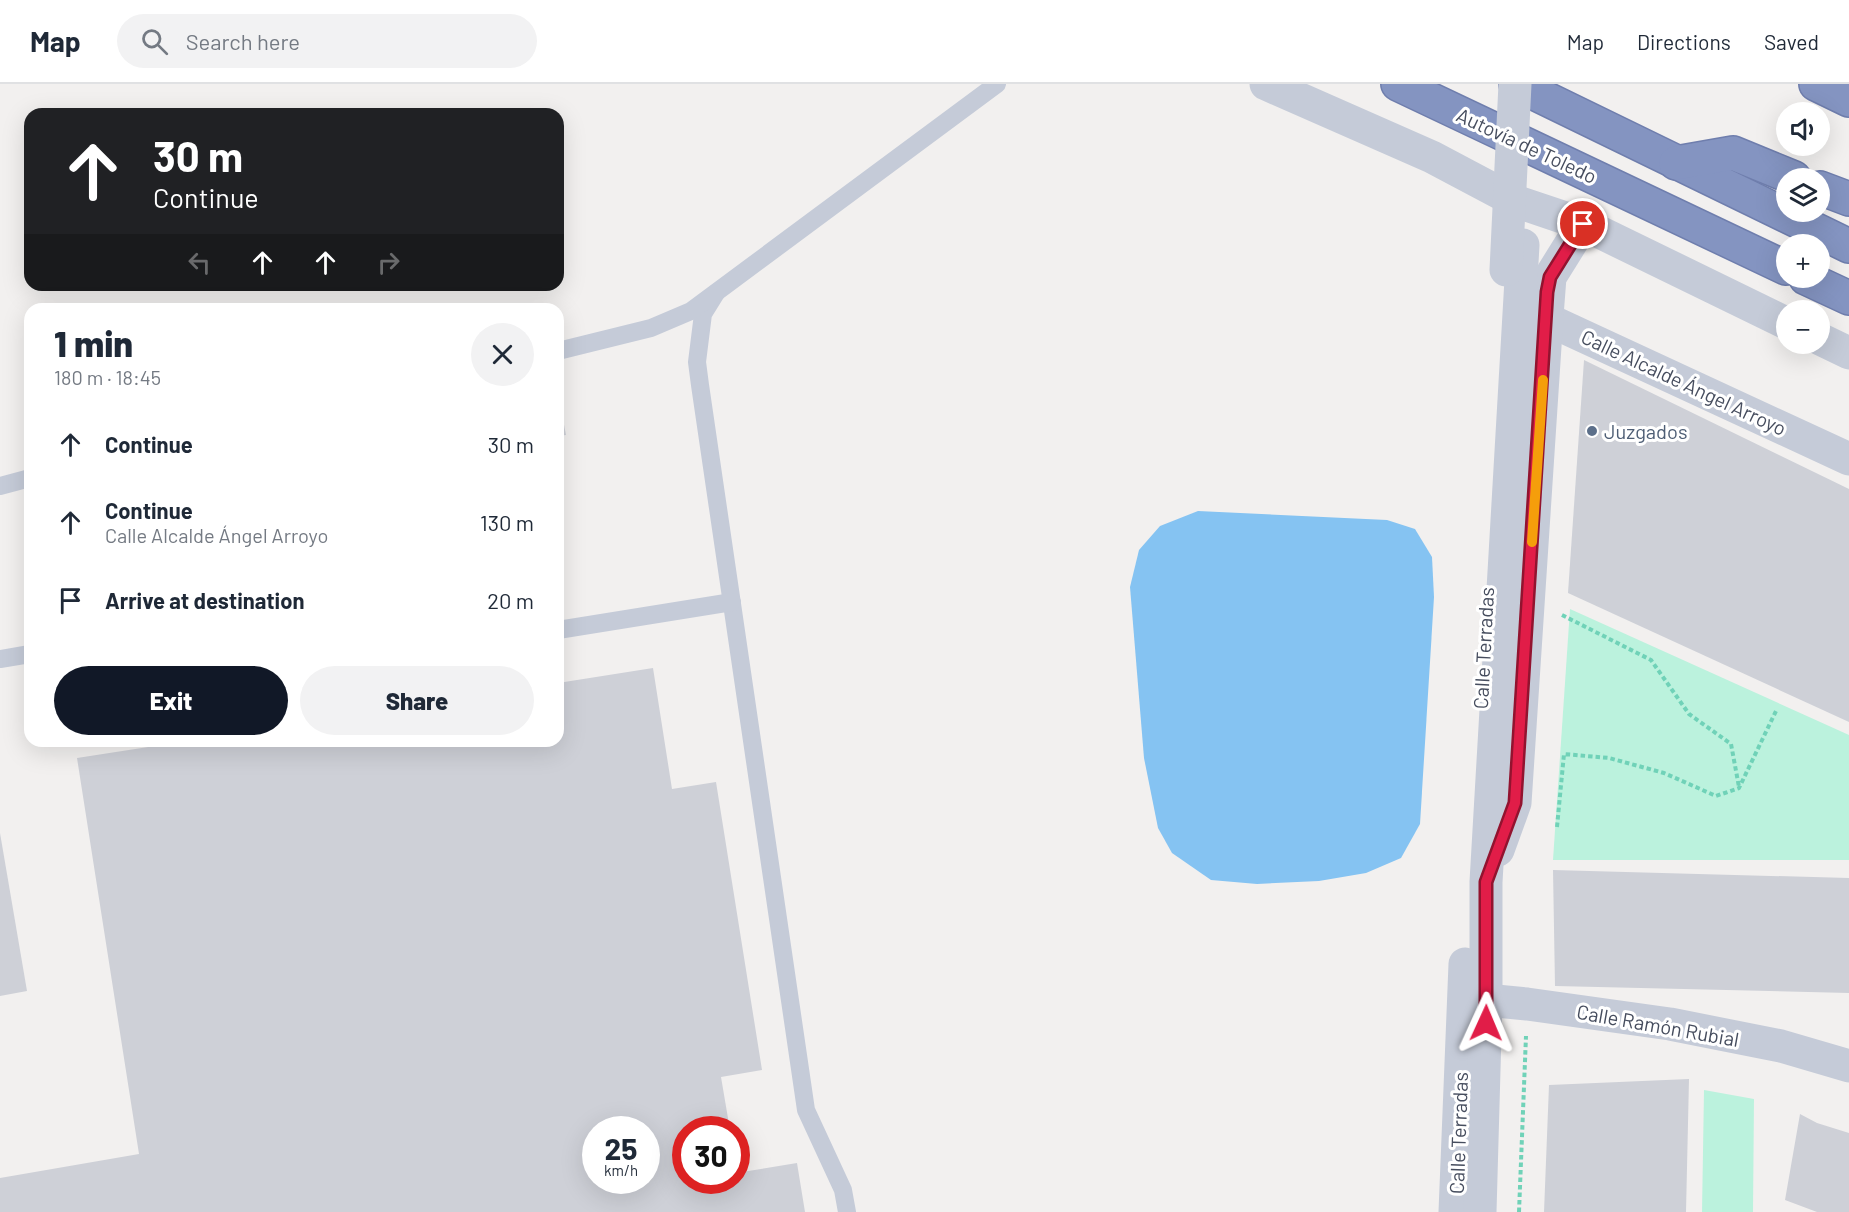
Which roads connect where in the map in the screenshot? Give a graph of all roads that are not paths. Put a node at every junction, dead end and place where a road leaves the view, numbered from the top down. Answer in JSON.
{"nodes":[{"id":1,"x":997,"y":84,"type":"edge"},
{"id":2,"x":1266,"y":84,"type":"edge"},
{"id":3,"x":1398,"y":84,"type":"edge"},
{"id":4,"x":1515,"y":84,"type":"edge"},
{"id":5,"x":1530,"y":84,"type":"edge"},
{"id":6,"x":1816,"y":84,"type":"edge"},
{"id":7,"x":1849,"y":100,"type":"edge"},
{"id":8,"x":1676,"y":163,"type":"junction"},
{"id":9,"x":1776,"y":171,"type":"edge"},
{"id":10,"x":1830,"y":192,"type":"edge"},
{"id":11,"x":1849,"y":199,"type":"edge"},
{"id":12,"x":1583,"y":224,"type":"junction"},
{"id":13,"x":1849,"y":246,"type":"edge"},
{"id":14,"x":1514,"y":258,"type":"junction"},
{"id":15,"x":1776,"y":263,"type":"edge"},
{"id":16,"x":1828,"y":288,"type":"edge"},
{"id":17,"x":716,"y":293,"type":"junction"},
{"id":18,"x":1849,"y":298,"type":"edge"},
{"id":19,"x":1547,"y":316,"type":"junction"},
{"id":20,"x":1776,"y":318,"type":"edge"},
{"id":21,"x":1830,"y":344,"type":"edge"},
{"id":22,"x":564,"y":350,"type":"edge"},
{"id":23,"x":1849,"y":353,"type":"edge"},
{"id":24,"x":1849,"y":459,"type":"edge"},
{"id":25,"x":24,"y":480,"type":"edge"},
{"id":26,"x":0,"y":486,"type":"edge"},
{"id":27,"x":732,"y":602,"type":"junction"},
{"id":28,"x":564,"y":629,"type":"edge"},
{"id":29,"x":24,"y":655,"type":"edge"},
{"id":30,"x":0,"y":659,"type":"edge"},
{"id":31,"x":1486,"y":882,"type":"junction"},
{"id":32,"x":1475,"y":998,"type":"junction"},
{"id":33,"x":1849,"y":1066,"type":"edge"},
{"id":34,"x":847,"y":1212,"type":"edge"},
{"id":35,"x":1455,"y":1212,"type":"edge"},
{"id":36,"x":1480,"y":1212,"type":"edge"}],
"edges":[{"from":1,"to":17,"type":"lane"},
{"from":2,"to":12,"type":"street"},
{"from":3,"to":15,"type":"highway","name":"Autovía de Toledo"},
{"from":4,"to":8,"type":"highway"},
{"from":4,"to":14,"type":"street","name":"Calle Terradas","bridge":true},
{"from":5,"to":14,"type":"street","name":"Calle Terradas"},
{"from":6,"to":7,"type":"highway"},
{"from":8,"to":9,"type":"highway"},
{"from":8,"to":13,"type":"highway"},
{"from":10,"to":11,"type":"highway"},
{"from":12,"to":19,"type":"street"},
{"from":12,"to":20,"type":"street"},
{"from":14,"to":31,"type":"street","name":"Calle Terradas"},
{"from":14,"to":32,"type":"street","name":"Calle Terradas"},
{"from":16,"to":18,"type":"highway"},
{"from":17,"to":22,"type":"lane"},
{"from":17,"to":27,"type":"lane"},
{"from":19,"to":24,"type":"street","name":"Calle Alcalde Ángel Arroyo"},
{"from":19,"to":31,"type":"street"},
{"from":21,"to":23,"type":"street"},
{"from":25,"to":26,"type":"lane"},
{"from":27,"to":28,"type":"lane"},
{"from":27,"to":34,"type":"lane"},
{"from":29,"to":30,"type":"lane"},
{"from":31,"to":32,"type":"street","name":"Calle Terradas"},
{"from":32,"to":33,"type":"street","name":"Calle Ramón Rubial"},
{"from":32,"to":35,"type":"street","name":"Calle Terradas"},
{"from":32,"to":36,"type":"street","name":"Calle Terradas"}]}
